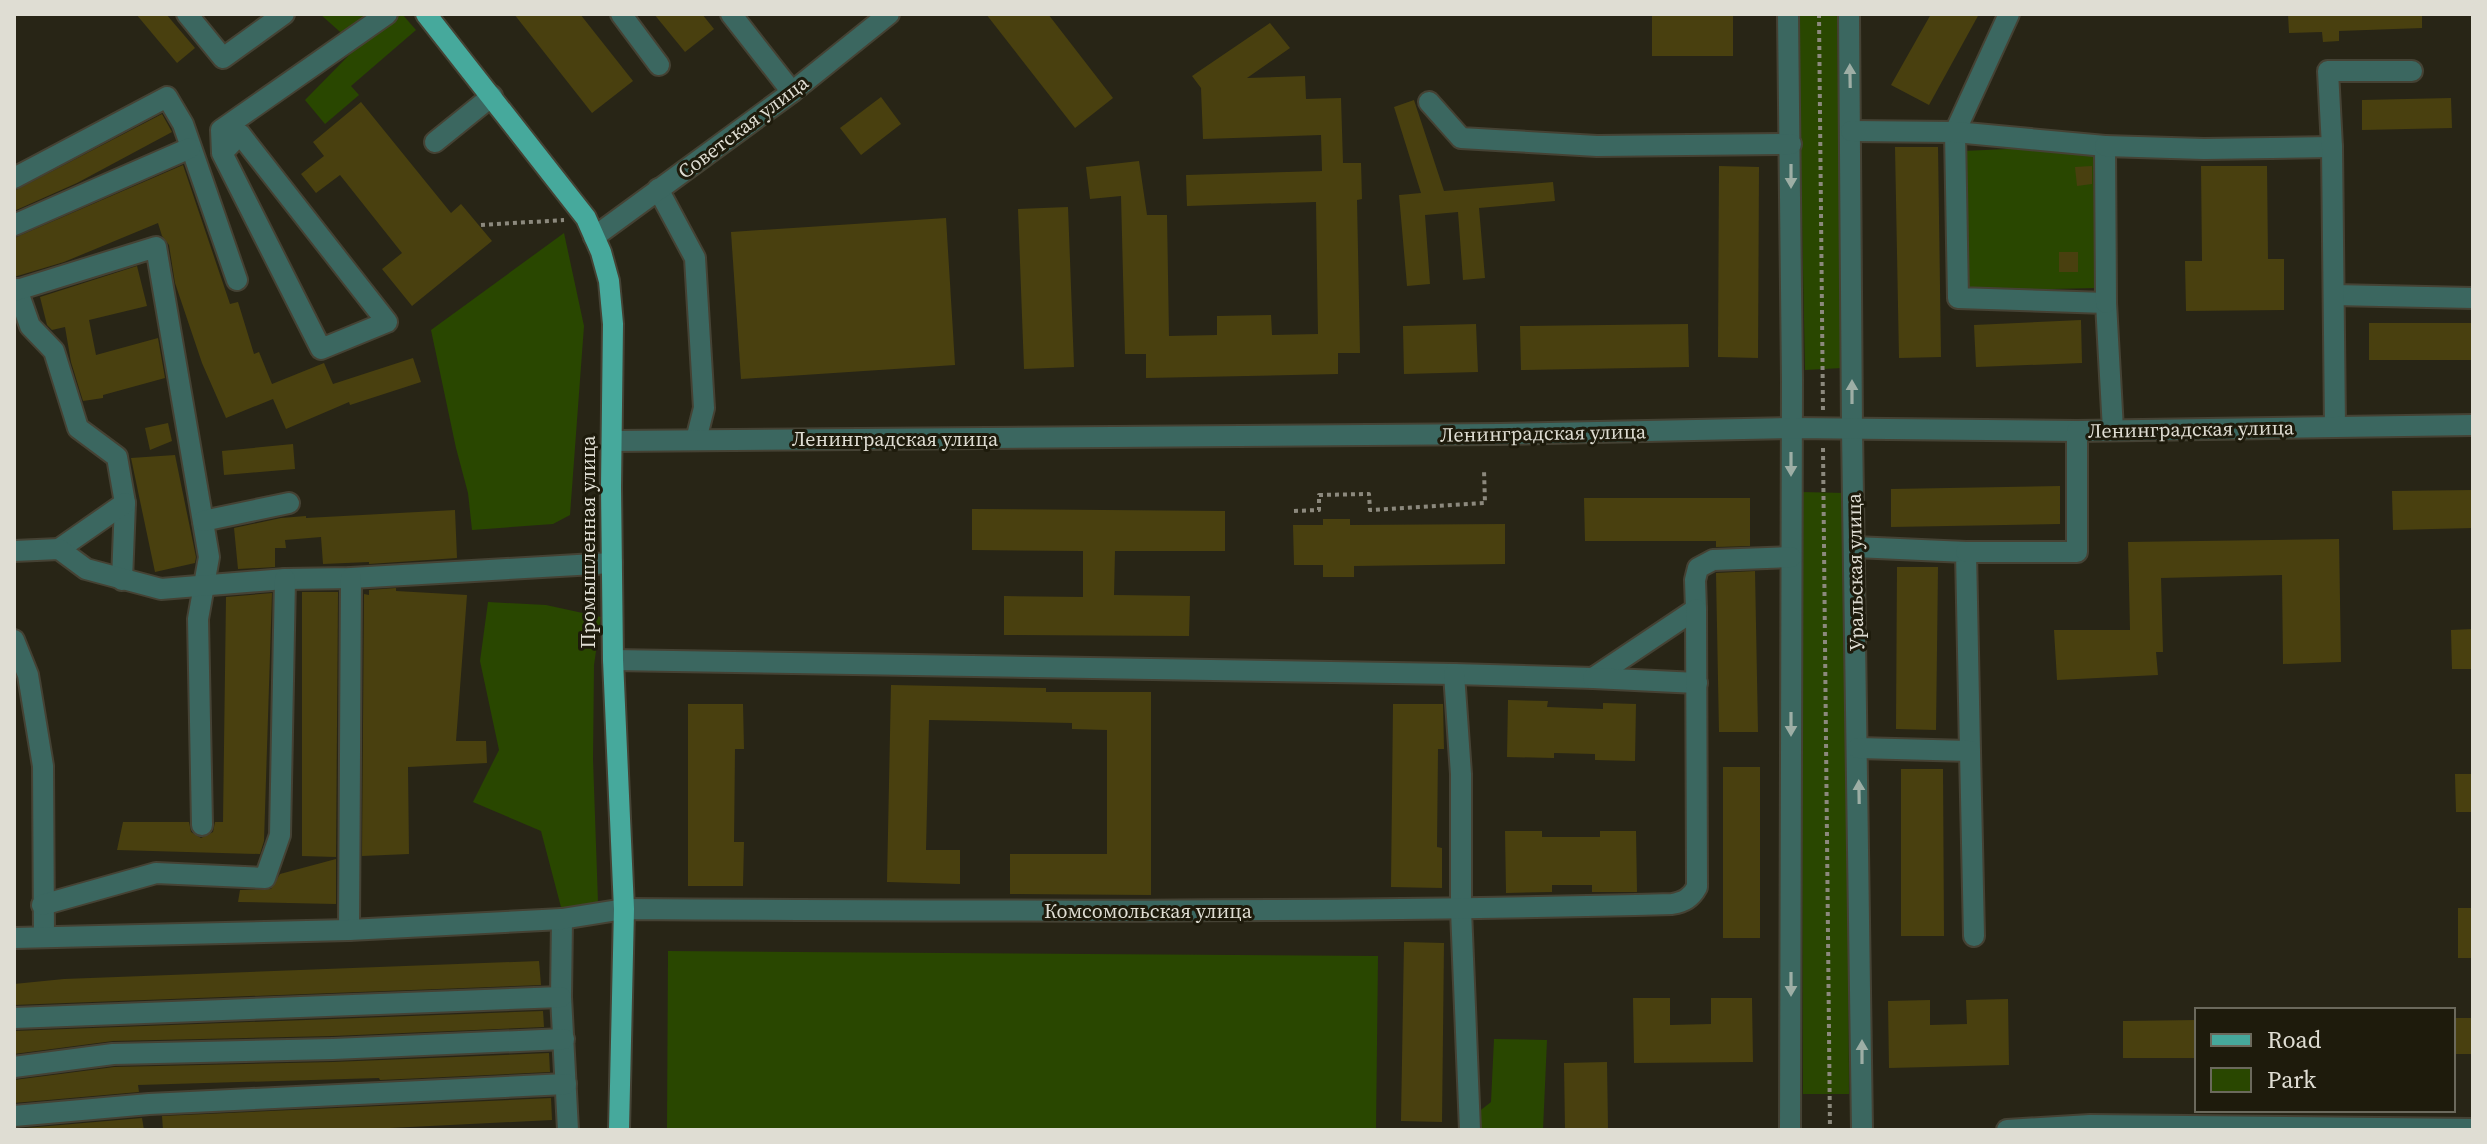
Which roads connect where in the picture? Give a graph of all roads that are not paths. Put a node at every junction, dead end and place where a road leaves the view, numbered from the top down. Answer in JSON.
{"nodes":[{"id":1,"x":187,"y":14,"type":"edge"},
{"id":2,"x":284,"y":14,"type":"edge"},
{"id":3,"x":387,"y":14,"type":"edge"},
{"id":4,"x":426,"y":14,"type":"edge"},
{"id":5,"x":621,"y":14,"type":"edge"},
{"id":6,"x":731,"y":14,"type":"edge"},
{"id":7,"x":889,"y":14,"type":"edge"},
{"id":8,"x":1788,"y":14,"type":"edge"},
{"id":9,"x":1849,"y":14,"type":"edge"},
{"id":10,"x":2009,"y":14,"type":"edge"},
{"id":11,"x":659,"y":65,"type":"dead end"},
{"id":12,"x":2412,"y":71,"type":"dead end"},
{"id":13,"x":792,"y":92,"type":"junction"},
{"id":14,"x":492,"y":96,"type":"junction"},
{"id":15,"x":1429,"y":102,"type":"dead end"},
{"id":16,"x":1851,"y":131,"type":"junction"},
{"id":17,"x":1955,"y":132,"type":"junction"},
{"id":18,"x":435,"y":142,"type":"dead end"},
{"id":19,"x":1791,"y":144,"type":"junction"},
{"id":20,"x":2105,"y":146,"type":"junction"},
{"id":21,"x":2332,"y":147,"type":"junction"},
{"id":22,"x":190,"y":148,"type":"junction"},
{"id":23,"x":222,"y":153,"type":"junction"},
{"id":24,"x":14,"y":178,"type":"edge"},
{"id":25,"x":658,"y":189,"type":"junction"},
{"id":26,"x":14,"y":225,"type":"edge"},
{"id":27,"x":590,"y":227,"type":"junction"},
{"id":28,"x":237,"y":280,"type":"dead end"},
{"id":29,"x":15,"y":290,"type":"edge"},
{"id":30,"x":2334,"y":295,"type":"junction"},
{"id":31,"x":2473,"y":298,"type":"edge"},
{"id":32,"x":2106,"y":303,"type":"junction"},
{"id":33,"x":2473,"y":425,"type":"edge"},
{"id":34,"x":2335,"y":427,"type":"junction"},
{"id":35,"x":1792,"y":428,"type":"junction"},
{"id":36,"x":1852,"y":429,"type":"junction"},
{"id":37,"x":2113,"y":430,"type":"junction"},
{"id":38,"x":2077,"y":431,"type":"junction"},
{"id":39,"x":696,"y":440,"type":"junction"},
{"id":40,"x":612,"y":441,"type":"junction"},
{"id":41,"x":125,"y":503,"type":"junction"},
{"id":42,"x":289,"y":503,"type":"dead end"},
{"id":43,"x":203,"y":521,"type":"junction"},
{"id":44,"x":1855,"y":547,"type":"junction"},
{"id":45,"x":59,"y":549,"type":"junction"},
{"id":46,"x":14,"y":551,"type":"edge"},
{"id":47,"x":1966,"y":552,"type":"junction"},
{"id":48,"x":1791,"y":557,"type":"junction"},
{"id":49,"x":612,"y":563,"type":"junction"},
{"id":50,"x":351,"y":578,"type":"junction"},
{"id":51,"x":285,"y":579,"type":"junction"},
{"id":52,"x":122,"y":580,"type":"junction"},
{"id":53,"x":205,"y":585,"type":"junction"},
{"id":54,"x":1696,"y":609,"type":"junction"},
{"id":55,"x":14,"y":640,"type":"edge"},
{"id":56,"x":613,"y":660,"type":"junction"},
{"id":57,"x":1454,"y":674,"type":"junction"},
{"id":58,"x":1593,"y":678,"type":"junction"},
{"id":59,"x":1697,"y":683,"type":"junction"},
{"id":60,"x":1858,"y":748,"type":"junction"},
{"id":61,"x":1970,"y":751,"type":"junction"},
{"id":62,"x":202,"y":825,"type":"dead end"},
{"id":63,"x":42,"y":905,"type":"junction"},
{"id":64,"x":624,"y":909,"type":"junction"},
{"id":65,"x":1461,"y":910,"type":"junction"},
{"id":66,"x":562,"y":919,"type":"junction"},
{"id":67,"x":349,"y":930,"type":"junction"},
{"id":68,"x":44,"y":936,"type":"junction"},
{"id":69,"x":1974,"y":936,"type":"dead end"},
{"id":70,"x":14,"y":938,"type":"edge"},
{"id":71,"x":561,"y":997,"type":"junction"},
{"id":72,"x":14,"y":1018,"type":"edge"},
{"id":73,"x":564,"y":1039,"type":"junction"},
{"id":74,"x":14,"y":1067,"type":"edge"},
{"id":75,"x":566,"y":1084,"type":"junction"},
{"id":76,"x":14,"y":1116,"type":"edge"},
{"id":77,"x":2103,"y":1128,"type":"edge"},
{"id":78,"x":2473,"y":1129,"type":"edge"},
{"id":79,"x":568,"y":1130,"type":"edge"},
{"id":80,"x":619,"y":1130,"type":"edge"},
{"id":81,"x":1470,"y":1130,"type":"edge"},
{"id":82,"x":1790,"y":1130,"type":"edge"},
{"id":83,"x":1862,"y":1130,"type":"edge"},
{"id":84,"x":2007,"y":1130,"type":"edge"}],
"edges":[{"from":1,"to":2,"type":"street"},
{"from":3,"to":23,"type":"street"},
{"from":4,"to":14,"type":"main road","name":"Промышленная улица"},
{"from":5,"to":11,"type":"street"},
{"from":6,"to":13,"type":"street"},
{"from":7,"to":13,"type":"street","name":"Советская улица"},
{"from":8,"to":19,"type":"street"},
{"from":16,"to":9,"type":"street","name":"Уральская улица","one_way":true},
{"from":10,"to":17,"type":"street"},
{"from":12,"to":21,"type":"street"},
{"from":13,"to":25,"type":"street","name":"Советская улица"},
{"from":14,"to":18,"type":"street"},
{"from":14,"to":27,"type":"main road","name":"Промышленная улица"},
{"from":15,"to":19,"type":"street"},
{"from":16,"to":17,"type":"street"},
{"from":36,"to":16,"type":"street","name":"Уральская улица","one_way":true},
{"from":17,"to":20,"type":"street"},
{"from":17,"to":32,"type":"street"},
{"from":19,"to":35,"type":"street","one_way":true},
{"from":20,"to":21,"type":"street"},
{"from":20,"to":32,"type":"street"},
{"from":21,"to":30,"type":"street"},
{"from":22,"to":24,"type":"street"},
{"from":22,"to":26,"type":"street"},
{"from":22,"to":28,"type":"street"},
{"from":23,"to":23,"type":"street"},
{"from":25,"to":27,"type":"street","name":"Советская улица"},
{"from":25,"to":39,"type":"street"},
{"from":27,"to":40,"type":"main road","name":"Промышленная улица"},
{"from":29,"to":41,"type":"street"},
{"from":29,"to":43,"type":"street"},
{"from":30,"to":31,"type":"street"},
{"from":30,"to":34,"type":"street"},
{"from":32,"to":37,"type":"street"},
{"from":33,"to":34,"type":"street","name":"Ленинградская улица"},
{"from":34,"to":37,"type":"street","name":"Ленинградская улица"},
{"from":35,"to":36,"type":"street","name":"Ленинградская улица"},
{"from":35,"to":39,"type":"street","name":"Ленинградская улица"},
{"from":35,"to":48,"type":"street","one_way":true},
{"from":36,"to":38,"type":"street","name":"Ленинградская улица"},
{"from":36,"to":44,"type":"street","name":"Уральская улица"},
{"from":37,"to":38,"type":"street","name":"Ленинградская улица"},
{"from":38,"to":47,"type":"street"},
{"from":39,"to":40,"type":"street","name":"Ленинградская улица"},
{"from":40,"to":49,"type":"main road","name":"Промышленная улица"},
{"from":41,"to":45,"type":"street"},
{"from":41,"to":52,"type":"street"},
{"from":42,"to":43,"type":"street"},
{"from":43,"to":53,"type":"street"},
{"from":44,"to":47,"type":"street"},
{"from":44,"to":60,"type":"street","name":"Уральская улица"},
{"from":45,"to":46,"type":"street"},
{"from":45,"to":52,"type":"street"},
{"from":47,"to":61,"type":"street"},
{"from":48,"to":54,"type":"street"},
{"from":48,"to":82,"type":"street","one_way":true},
{"from":49,"to":50,"type":"street"},
{"from":49,"to":56,"type":"main road","name":"Промышленная улица"},
{"from":50,"to":51,"type":"street"},
{"from":50,"to":67,"type":"street"},
{"from":51,"to":53,"type":"street"},
{"from":51,"to":63,"type":"street"},
{"from":52,"to":53,"type":"street"},
{"from":53,"to":62,"type":"street"},
{"from":54,"to":58,"type":"street"},
{"from":54,"to":59,"type":"street"},
{"from":55,"to":63,"type":"street"},
{"from":56,"to":57,"type":"street"},
{"from":56,"to":64,"type":"main road","name":"Промышленная улица"},
{"from":57,"to":58,"type":"street"},
{"from":57,"to":65,"type":"street"},
{"from":58,"to":59,"type":"street"},
{"from":59,"to":65,"type":"street","name":"Комсомольская улица"},
{"from":60,"to":61,"type":"street"},
{"from":83,"to":60,"type":"street","name":"Уральская улица","one_way":true},
{"from":61,"to":69,"type":"street"},
{"from":63,"to":68,"type":"street"},
{"from":64,"to":65,"type":"street","name":"Комсомольская улица"},
{"from":64,"to":66,"type":"street","name":"Комсомольская улица"},
{"from":64,"to":80,"type":"main road","name":"Промышленная улица"},
{"from":65,"to":81,"type":"street"},
{"from":66,"to":67,"type":"street","name":"Комсомольская улица"},
{"from":66,"to":71,"type":"street"},
{"from":67,"to":68,"type":"street","name":"Комсомольская улица"},
{"from":68,"to":70,"type":"street","name":"Комсомольская улица"},
{"from":71,"to":72,"type":"street"},
{"from":71,"to":73,"type":"street"},
{"from":73,"to":74,"type":"street"},
{"from":73,"to":75,"type":"street"},
{"from":75,"to":76,"type":"street"},
{"from":75,"to":79,"type":"street"},
{"from":77,"to":78,"type":"street"},
{"from":77,"to":84,"type":"street"}]}
